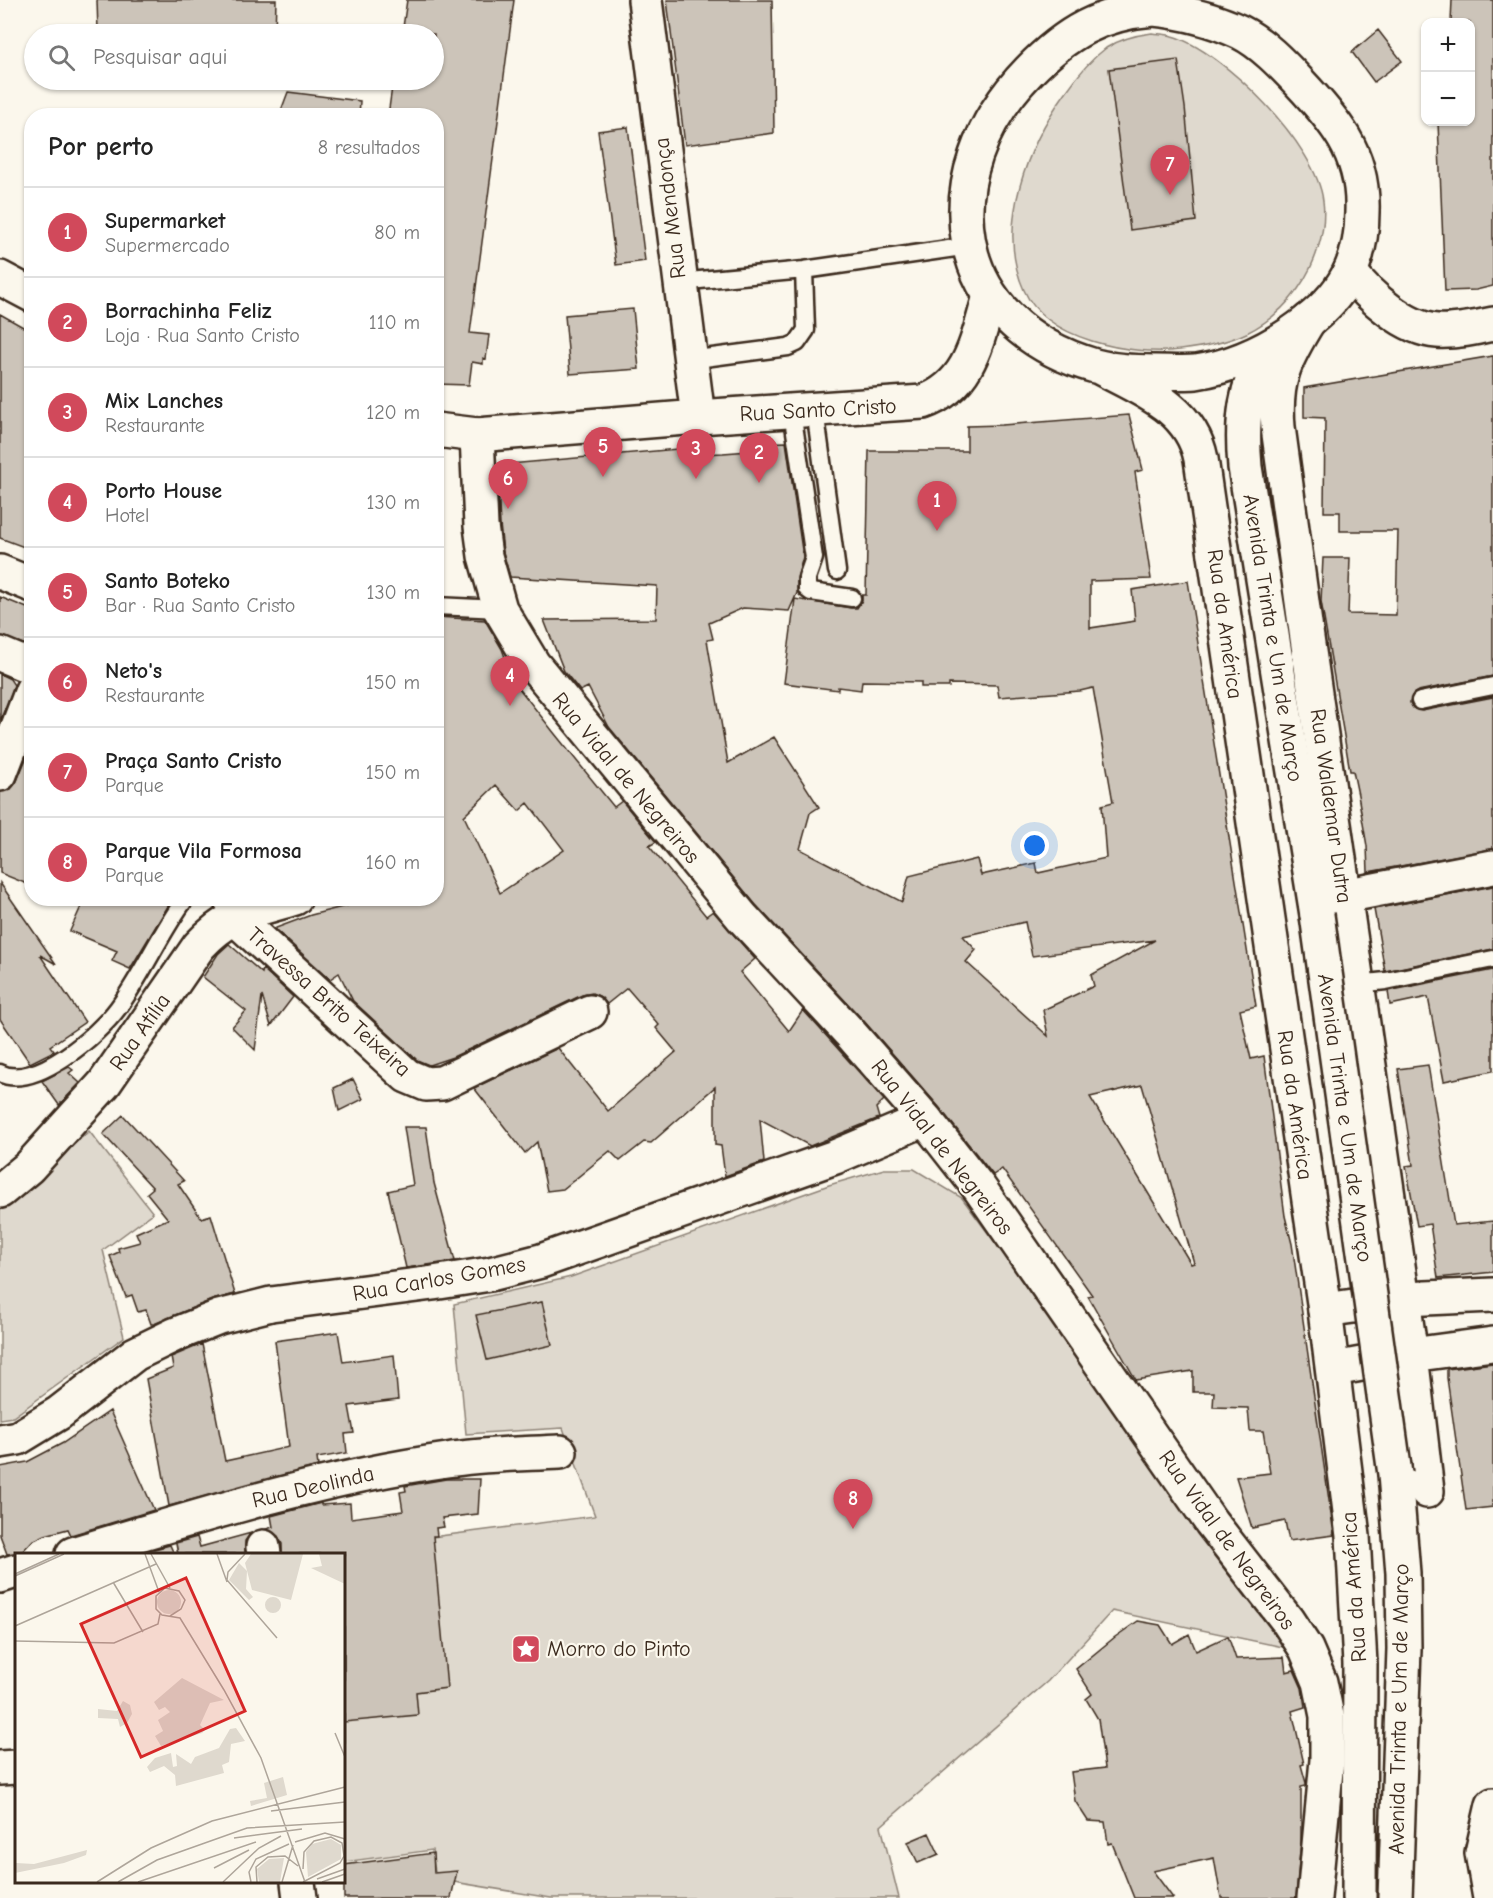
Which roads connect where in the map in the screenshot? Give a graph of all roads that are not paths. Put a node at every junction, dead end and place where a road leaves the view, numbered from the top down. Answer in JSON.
{"nodes":[{"id":1,"x":645,"y":0,"type":"edge"},
{"id":2,"x":1223,"y":0,"type":"edge"},
{"id":3,"x":1101,"y":11,"type":"edge"},
{"id":4,"x":1242,"y":33,"type":"junction"},
{"id":5,"x":969,"y":246,"type":"junction"},
{"id":6,"x":804,"y":270,"type":"junction"},
{"id":7,"x":1350,"y":272,"type":"junction"},
{"id":8,"x":0,"y":278,"type":"edge"},
{"id":9,"x":679,"y":282,"type":"junction"},
{"id":10,"x":24,"y":291,"type":"edge"},
{"id":11,"x":990,"y":296,"type":"junction"},
{"id":12,"x":1309,"y":320,"type":"junction"},
{"id":13,"x":1493,"y":324,"type":"edge"},
{"id":14,"x":1267,"y":348,"type":"junction"},
{"id":15,"x":689,"y":360,"type":"junction"},
{"id":16,"x":1099,"y":367,"type":"junction"},
{"id":17,"x":804,"y":411,"type":"junction"},
{"id":18,"x":698,"y":417,"type":"junction"},
{"id":19,"x":444,"y":431,"type":"edge"},
{"id":20,"x":477,"y":435,"type":"junction"},
{"id":21,"x":837,"y":571,"type":"dead end"},
{"id":22,"x":0,"y":572,"type":"edge"},
{"id":23,"x":24,"y":582,"type":"edge"},
{"id":24,"x":852,"y":598,"type":"dead end"},
{"id":25,"x":444,"y":606,"type":"edge"},
{"id":26,"x":500,"y":609,"type":"junction"},
{"id":27,"x":0,"y":654,"type":"edge"},
{"id":28,"x":24,"y":664,"type":"edge"},
{"id":29,"x":1493,"y":686,"type":"edge"},
{"id":30,"x":1420,"y":701,"type":"dead end"},
{"id":31,"x":24,"y":711,"type":"edge"},
{"id":32,"x":0,"y":774,"type":"edge"},
{"id":33,"x":1493,"y":867,"type":"edge"},
{"id":34,"x":1344,"y":896,"type":"junction"},
{"id":35,"x":181,"y":906,"type":"edge"},
{"id":36,"x":226,"y":908,"type":"edge"},
{"id":37,"x":1493,"y":959,"type":"edge"},
{"id":38,"x":1357,"y":984,"type":"junction"},
{"id":39,"x":590,"y":1012,"type":"dead end"},
{"id":40,"x":0,"y":1073,"type":"edge"},
{"id":41,"x":925,"y":1119,"type":"junction"},
{"id":42,"x":0,"y":1191,"type":"edge"},
{"id":43,"x":1493,"y":1295,"type":"edge"},
{"id":44,"x":1402,"y":1299,"type":"junction"},
{"id":45,"x":1325,"y":1310,"type":"junction"},
{"id":46,"x":1493,"y":1344,"type":"edge"},
{"id":47,"x":1411,"y":1355,"type":"junction"},
{"id":48,"x":1334,"y":1369,"type":"junction"},
{"id":49,"x":0,"y":1441,"type":"edge"},
{"id":50,"x":560,"y":1452,"type":"dead end"},
{"id":51,"x":1427,"y":1491,"type":"dead end"},
{"id":52,"x":76,"y":1553,"type":"edge"},
{"id":53,"x":15,"y":1571,"type":"edge"},
{"id":54,"x":0,"y":1576,"type":"edge"},
{"id":55,"x":15,"y":1767,"type":"edge"},
{"id":56,"x":0,"y":1768,"type":"edge"},
{"id":57,"x":1493,"y":1805,"type":"edge"},
{"id":58,"x":298,"y":1883,"type":"edge"},
{"id":59,"x":300,"y":1898,"type":"edge"},
{"id":60,"x":1314,"y":1898,"type":"edge"},
{"id":61,"x":1359,"y":1898,"type":"edge"},
{"id":62,"x":1395,"y":1898,"type":"edge"},
{"id":63,"x":1490,"y":1898,"type":"edge"}],
"edges":[{"from":1,"to":9,"type":"street","name":"Rua Mendonça"},
{"from":2,"to":4,"type":"street"},
{"from":3,"to":4,"type":"street"},
{"from":3,"to":5,"type":"street"},
{"from":4,"to":7,"type":"street"},
{"from":5,"to":6,"type":"lane"},
{"from":5,"to":11,"type":"street"},
{"from":6,"to":9,"type":"lane"},
{"from":6,"to":15,"type":"lane"},
{"from":7,"to":12,"type":"street"},
{"from":7,"to":13,"type":"street"},
{"from":8,"to":10,"type":"street"},
{"from":9,"to":15,"type":"street","name":"Rua Mendonça"},
{"from":11,"to":16,"type":"street"},
{"from":11,"to":17,"type":"street","name":"Rua Santo Cristo"},
{"from":12,"to":14,"type":"street"},
{"from":12,"to":34,"type":"street","name":"Rua Waldemar Dutra"},
{"from":14,"to":16,"type":"street"},
{"from":14,"to":62,"type":"street","name":"Avenida Trinta e Um de Março","bridge":true},
{"from":15,"to":18,"type":"street","name":"Rua Mendonça"},
{"from":16,"to":45,"type":"street","name":"Rua da América"},
{"from":17,"to":18,"type":"street","name":"Rua Santo Cristo"},
{"from":17,"to":21,"type":"lane"},
{"from":17,"to":24,"type":"lane"},
{"from":18,"to":20,"type":"street","name":"Rua Santo Cristo"},
{"from":19,"to":20,"type":"street","name":"Rua Santo Cristo"},
{"from":20,"to":26,"type":"street","name":"Rua Vidal de Negreiros"},
{"from":22,"to":23,"type":"street"},
{"from":25,"to":26,"type":"lane"},
{"from":26,"to":41,"type":"street","name":"Rua Vidal de Negreiros"},
{"from":27,"to":28,"type":"street"},
{"from":29,"to":30,"type":"lane"},
{"from":31,"to":32,"type":"street"},
{"from":33,"to":34,"type":"street"},
{"from":34,"to":38,"type":"street","name":"Rua Waldemar Dutra"},
{"from":35,"to":40,"type":"lane"},
{"from":36,"to":39,"type":"street","name":"Travessa Brito Teixeira"},
{"from":36,"to":42,"type":"street","name":"Rua Atília"},
{"from":37,"to":38,"type":"lane"},
{"from":38,"to":44,"type":"street","name":"Rua Waldemar Dutra"},
{"from":41,"to":49,"type":"street","name":"Rua Carlos Gomes"},
{"from":41,"to":60,"type":"street","name":"Rua Vidal de Negreiros"},
{"from":43,"to":44,"type":"street"},
{"from":44,"to":45,"type":"street"},
{"from":44,"to":47,"type":"street","name":"Rua Waldemar Dutra"},
{"from":45,"to":48,"type":"street","name":"Rua da América"},
{"from":46,"to":47,"type":"street"},
{"from":47,"to":48,"type":"street"},
{"from":47,"to":51,"type":"street","name":"Rua Waldemar Dutra"},
{"from":48,"to":61,"type":"street","name":"Rua da América"},
{"from":50,"to":52,"type":"street","name":"Rua Deolinda"},
{"from":53,"to":54,"type":"street"},
{"from":55,"to":56,"type":"street"},
{"from":57,"to":63,"type":"street"},
{"from":58,"to":59,"type":"street"}]}
